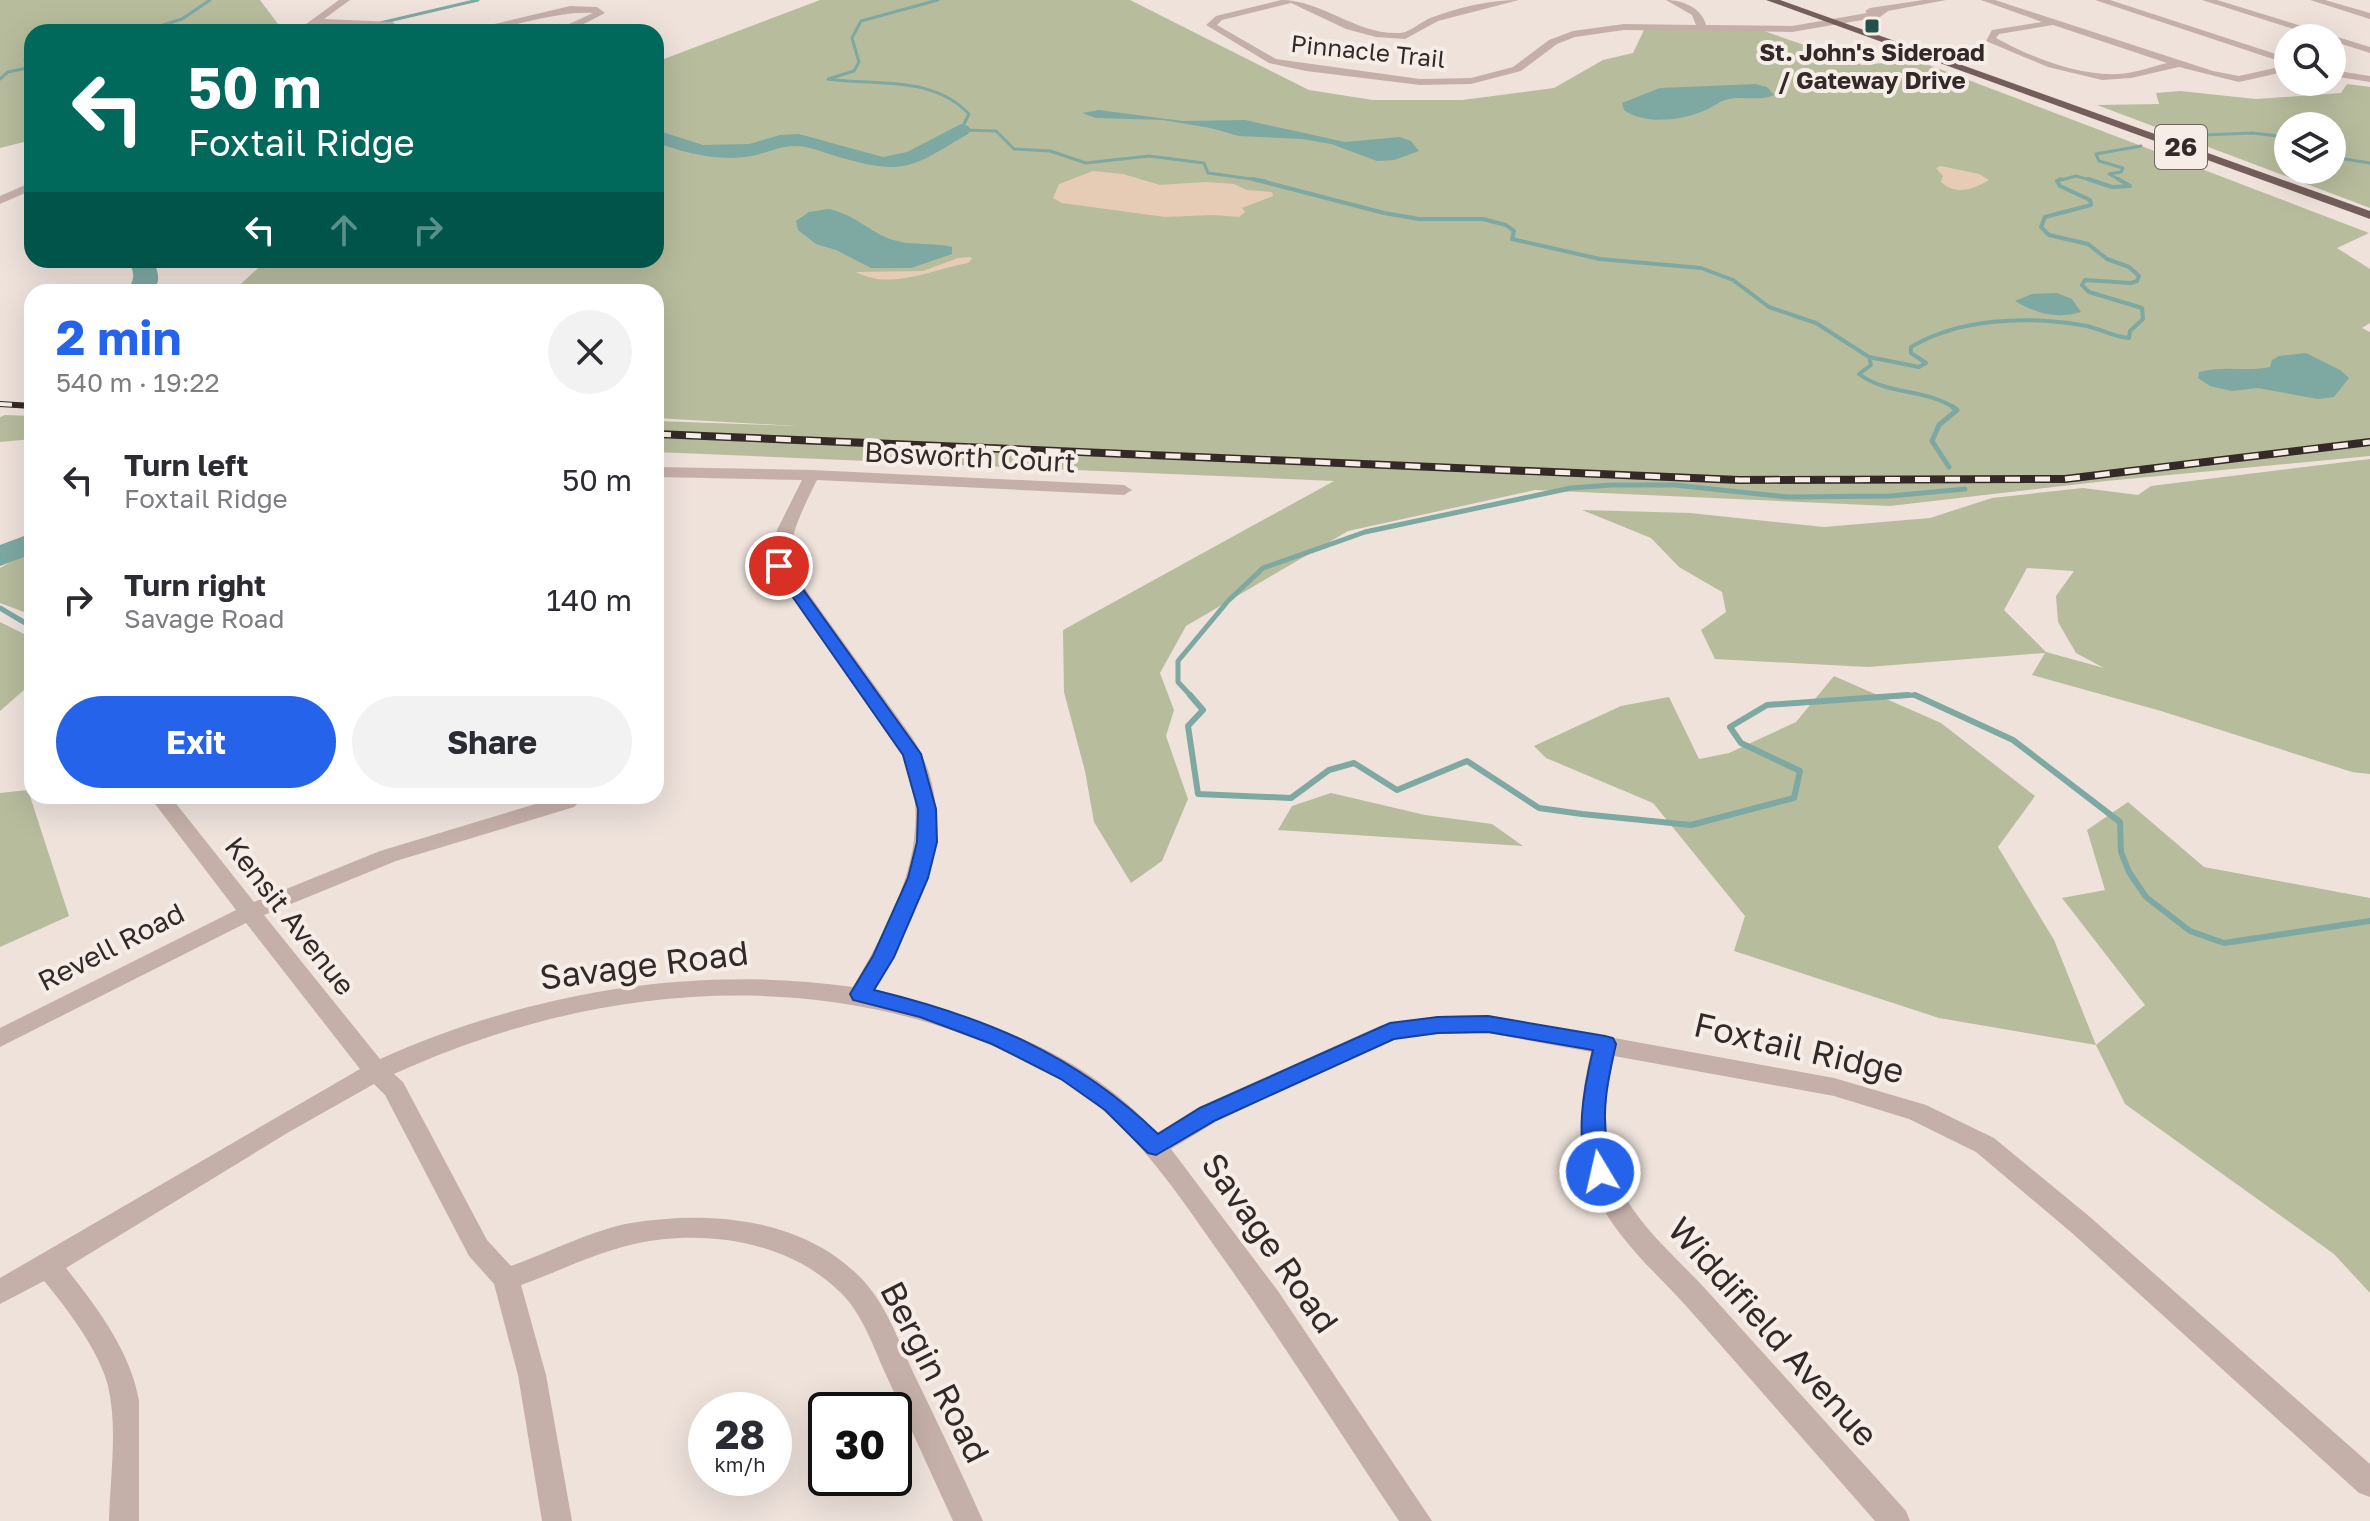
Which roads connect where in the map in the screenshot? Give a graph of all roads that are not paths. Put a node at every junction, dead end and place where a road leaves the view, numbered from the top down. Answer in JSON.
{"nodes":[{"id":1,"x":345,"y":0,"type":"edge"},
{"id":2,"x":1292,"y":0,"type":"edge"},
{"id":3,"x":1514,"y":0,"type":"edge"},
{"id":4,"x":1671,"y":0,"type":"edge"},
{"id":5,"x":1771,"y":0,"type":"edge"},
{"id":6,"x":1790,"y":0,"type":"edge"},
{"id":7,"x":1941,"y":0,"type":"edge"},
{"id":8,"x":1986,"y":0,"type":"edge"},
{"id":9,"x":2100,"y":0,"type":"edge"},
{"id":10,"x":2207,"y":0,"type":"edge"},
{"id":11,"x":2315,"y":0,"type":"edge"},
{"id":12,"x":2370,"y":16,"type":"edge"},
{"id":13,"x":1820,"y":19,"type":"junction"},
{"id":14,"x":1837,"y":20,"type":"junction"},
{"id":15,"x":314,"y":22,"type":"junction"},
{"id":16,"x":2055,"y":22,"type":"junction"},
{"id":17,"x":311,"y":24,"type":"edge"},
{"id":18,"x":384,"y":24,"type":"edge"},
{"id":19,"x":502,"y":24,"type":"edge"},
{"id":20,"x":576,"y":24,"type":"edge"},
{"id":21,"x":2286,"y":24,"type":"edge"},
{"id":22,"x":1700,"y":28,"type":"junction"},
{"id":23,"x":1770,"y":29,"type":"junction"},
{"id":24,"x":2346,"y":42,"type":"edge"},
{"id":25,"x":2370,"y":50,"type":"edge"},
{"id":26,"x":2274,"y":56,"type":"edge"},
{"id":27,"x":2179,"y":63,"type":"junction"},
{"id":28,"x":2274,"y":71,"type":"edge"},
{"id":29,"x":2346,"y":75,"type":"edge"},
{"id":30,"x":2370,"y":79,"type":"edge"},
{"id":31,"x":24,"y":190,"type":"edge"},
{"id":32,"x":0,"y":200,"type":"edge"},
{"id":33,"x":2366,"y":216,"type":"edge"},
{"id":34,"x":664,"y":472,"type":"edge"},
{"id":35,"x":812,"y":475,"type":"junction"},
{"id":36,"x":1124,"y":490,"type":"dead end"},
{"id":37,"x":165,"y":804,"type":"edge"},
{"id":38,"x":560,"y":804,"type":"edge"},
{"id":39,"x":250,"y":912,"type":"junction"},
{"id":40,"x":861,"y":994,"type":"junction"},
{"id":41,"x":0,"y":1038,"type":"edge"},
{"id":42,"x":1605,"y":1044,"type":"junction"},
{"id":43,"x":375,"y":1072,"type":"junction"},
{"id":44,"x":1156,"y":1146,"type":"junction"},
{"id":45,"x":47,"y":1266,"type":"junction"},
{"id":46,"x":506,"y":1279,"type":"junction"},
{"id":47,"x":0,"y":1292,"type":"edge"},
{"id":48,"x":2370,"y":1483,"type":"edge"},
{"id":49,"x":124,"y":1521,"type":"edge"},
{"id":50,"x":557,"y":1521,"type":"edge"},
{"id":51,"x":968,"y":1521,"type":"edge"},
{"id":52,"x":1417,"y":1521,"type":"edge"},
{"id":53,"x":1895,"y":1521,"type":"edge"}],
"edges":[{"from":1,"to":15,"type":"street"},
{"from":2,"to":3,"type":"street"},
{"from":2,"to":22,"type":"street","name":"Pinnacle Trail"},
{"from":4,"to":22,"type":"street"},
{"from":5,"to":13,"type":"main road","number":"26"},
{"from":6,"to":14,"type":"main road","number":"26"},
{"from":7,"to":14,"type":"street","name":"Pinnacle Trail"},
{"from":8,"to":16,"type":"street"},
{"from":9,"to":26,"type":"street"},
{"from":10,"to":21,"type":"street"},
{"from":11,"to":12,"type":"street"},
{"from":13,"to":14,"type":"main road","number":"26"},
{"from":13,"to":23,"type":"street","name":"Pinnacle Trail"},
{"from":14,"to":23,"type":"street","name":"Pinnacle Trail"},
{"from":14,"to":33,"type":"main road","number":"26"},
{"from":15,"to":17,"type":"street"},
{"from":15,"to":18,"type":"street"},
{"from":16,"to":27,"type":"street"},
{"from":16,"to":27,"type":"street"},
{"from":19,"to":20,"type":"street"},
{"from":22,"to":23,"type":"street","name":"Pinnacle Trail"},
{"from":24,"to":25,"type":"street"},
{"from":27,"to":28,"type":"street"},
{"from":29,"to":30,"type":"street"},
{"from":31,"to":32,"type":"street"},
{"from":34,"to":35,"type":"street","name":"Bosworth Court"},
{"from":35,"to":36,"type":"street","name":"Bosworth Court"},
{"from":35,"to":40,"type":"street"},
{"from":37,"to":39,"type":"street","name":"Kensit Avenue"},
{"from":38,"to":39,"type":"street","name":"Revell Road"},
{"from":39,"to":41,"type":"street","name":"Revell Road"},
{"from":39,"to":43,"type":"street","name":"Kensit Avenue"},
{"from":40,"to":43,"type":"street","name":"Savage Road"},
{"from":40,"to":44,"type":"street","name":"Savage Road"},
{"from":42,"to":44,"type":"street","name":"Foxtail Ridge"},
{"from":42,"to":48,"type":"street","name":"Foxtail Ridge"},
{"from":42,"to":53,"type":"street","name":"Widdifield Avenue"},
{"from":43,"to":45,"type":"street","name":"Savage Road"},
{"from":43,"to":46,"type":"street","name":"Kensit Avenue"},
{"from":44,"to":52,"type":"street","name":"Savage Road"},
{"from":45,"to":47,"type":"street","name":"Savage Road"},
{"from":45,"to":49,"type":"street"},
{"from":46,"to":50,"type":"street"},
{"from":46,"to":51,"type":"street","name":"Bergin Road"}]}
